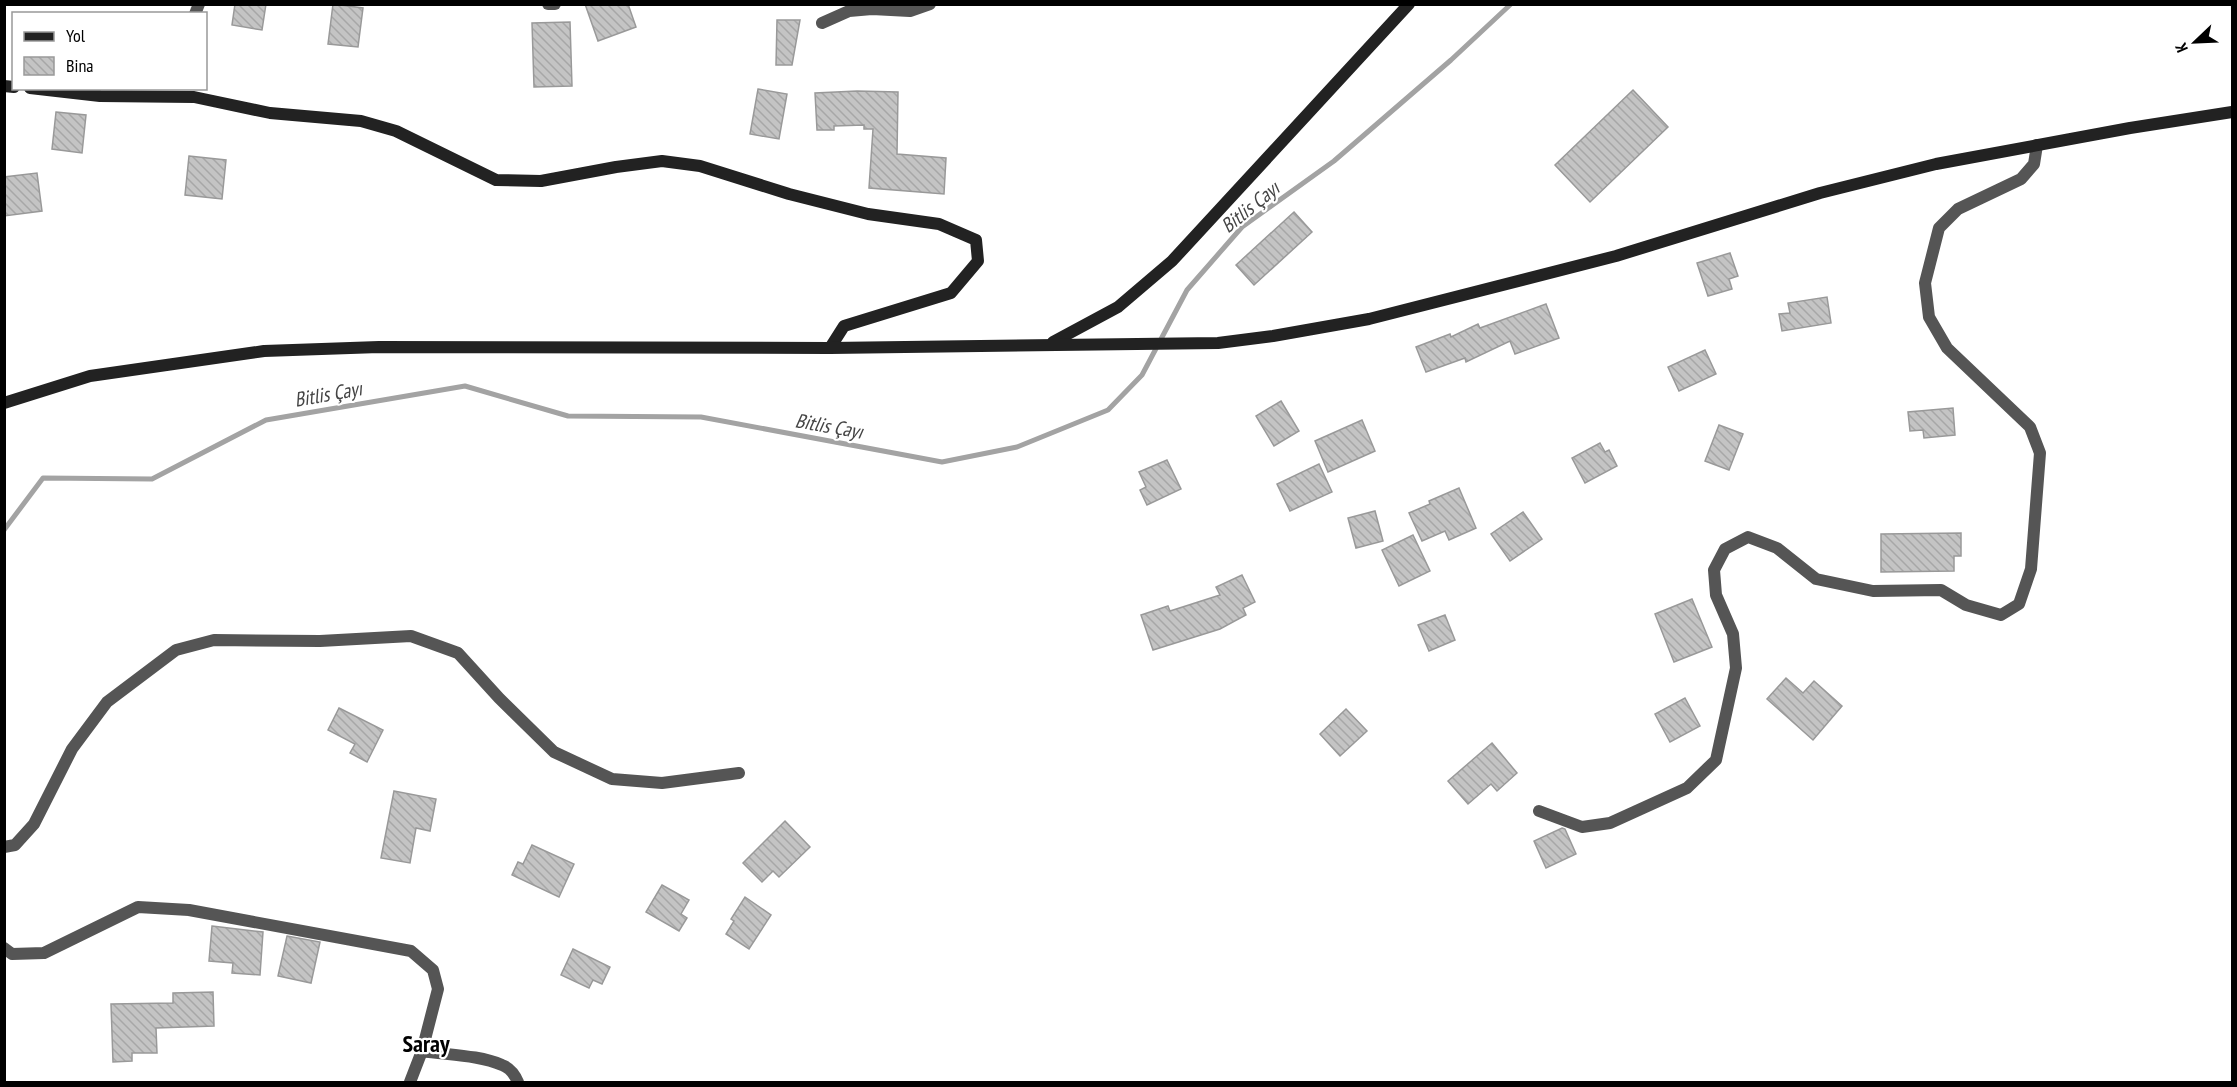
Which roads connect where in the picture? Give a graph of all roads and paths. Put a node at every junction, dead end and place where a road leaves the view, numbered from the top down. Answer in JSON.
{"nodes":[{"id":1,"x":548,"y":4,"type":"edge"},
{"id":2,"x":555,"y":4,"type":"edge"},
{"id":3,"x":930,"y":4,"type":"edge"},
{"id":4,"x":1409,"y":4,"type":"edge"},
{"id":5,"x":822,"y":23,"type":"dead end"},
{"id":6,"x":48,"y":90,"type":"edge"},
{"id":7,"x":175,"y":93,"type":"edge"},
{"id":8,"x":2232,"y":112,"type":"edge"},
{"id":9,"x":2037,"y":145,"type":"junction"},
{"id":10,"x":1049,"y":344,"type":"junction"},
{"id":11,"x":831,"y":348,"type":"junction"},
{"id":12,"x":4,"y":403,"type":"edge"},
{"id":13,"x":739,"y":773,"type":"dead end"},
{"id":14,"x":1539,"y":812,"type":"dead end"},
{"id":15,"x":4,"y":847,"type":"edge"},
{"id":16,"x":4,"y":948,"type":"edge"},
{"id":17,"x":422,"y":1051,"type":"junction"},
{"id":18,"x":410,"y":1083,"type":"edge"},
{"id":19,"x":518,"y":1083,"type":"edge"}],
"edges":[{"from":1,"to":2,"type":"street"},
{"from":3,"to":5,"type":"street"},
{"from":4,"to":10,"type":"main road"},
{"from":6,"to":7,"type":"main road"},
{"from":7,"to":11,"type":"main road"},
{"from":8,"to":9,"type":"main road"},
{"from":9,"to":10,"type":"main road"},
{"from":9,"to":14,"type":"street"},
{"from":10,"to":11,"type":"main road"},
{"from":11,"to":12,"type":"main road"},
{"from":13,"to":15,"type":"street"},
{"from":16,"to":17,"type":"street"},
{"from":17,"to":18,"type":"street"},
{"from":17,"to":19,"type":"street"}]}
